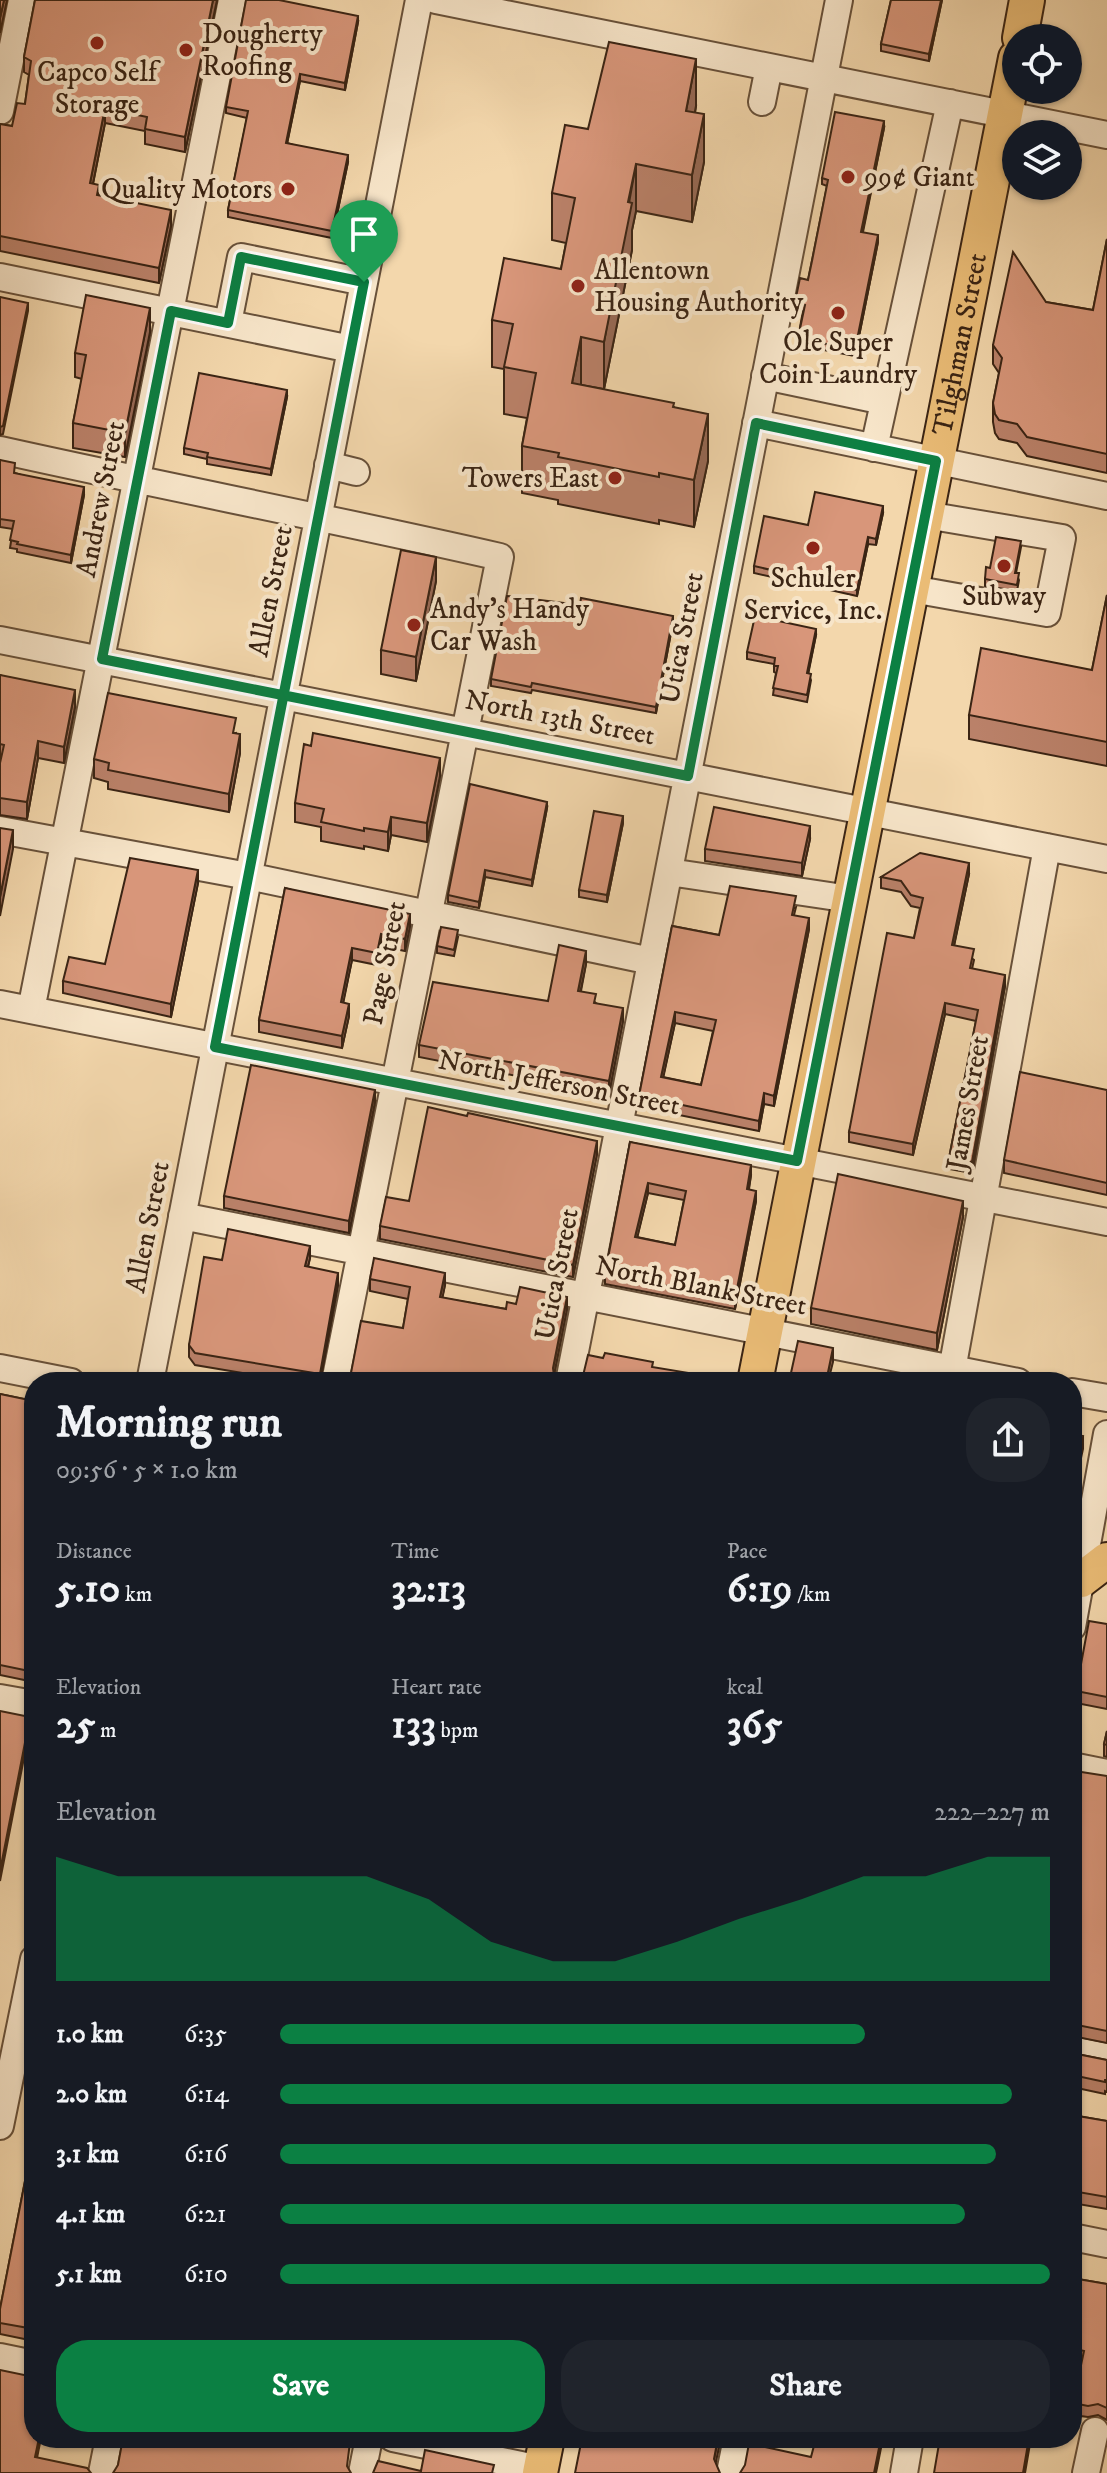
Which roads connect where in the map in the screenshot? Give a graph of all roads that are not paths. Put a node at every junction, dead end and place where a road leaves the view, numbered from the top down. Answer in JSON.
{"nodes":[{"id":1,"x":22,"y":0,"type":"edge"},
{"id":2,"x":232,"y":0,"type":"edge"},
{"id":3,"x":419,"y":0,"type":"edge"},
{"id":4,"x":436,"y":0,"type":"edge"},
{"id":5,"x":839,"y":0,"type":"edge"},
{"id":6,"x":1027,"y":0,"type":"edge"},
{"id":7,"x":1023,"y":24,"type":"edge"},
{"id":8,"x":769,"y":67,"type":"junction"},
{"id":9,"x":824,"y":78,"type":"junction"},
{"id":10,"x":762,"y":102,"type":"dead end"},
{"id":11,"x":950,"y":103,"type":"junction"},
{"id":12,"x":1007,"y":104,"type":"edge"},
{"id":13,"x":0,"y":111,"type":"edge"},
{"id":14,"x":1005,"y":114,"type":"junction"},
{"id":15,"x":1107,"y":135,"type":"edge"},
{"id":16,"x":0,"y":277,"type":"edge"},
{"id":17,"x":364,"y":282,"type":"junction"},
{"id":18,"x":171,"y":311,"type":"junction"},
{"id":19,"x":228,"y":323,"type":"junction"},
{"id":20,"x":351,"y":349,"type":"junction"},
{"id":21,"x":765,"y":376,"type":"junction"},
{"id":22,"x":884,"y":401,"type":"junction"},
{"id":23,"x":756,"y":423,"type":"junction"},
{"id":24,"x":874,"y":448,"type":"junction"},
{"id":25,"x":0,"y":450,"type":"edge"},
{"id":26,"x":936,"y":461,"type":"junction"},
{"id":27,"x":328,"y":465,"type":"junction"},
{"id":28,"x":356,"y":472,"type":"dead end"},
{"id":29,"x":137,"y":480,"type":"junction"},
{"id":30,"x":1107,"y":496,"type":"edge"},
{"id":31,"x":926,"y":515,"type":"junction"},
{"id":32,"x":318,"y":516,"type":"junction"},
{"id":33,"x":912,"y":589,"type":"junction"},
{"id":34,"x":0,"y":640,"type":"edge"},
{"id":35,"x":102,"y":659,"type":"junction"},
{"id":36,"x":283,"y":695,"type":"junction"},
{"id":37,"x":463,"y":731,"type":"junction"},
{"id":38,"x":688,"y":776,"type":"junction"},
{"id":39,"x":867,"y":812,"type":"junction"},
{"id":40,"x":0,"y":830,"type":"edge"},
{"id":41,"x":66,"y":842,"type":"junction"},
{"id":42,"x":1047,"y":847,"type":"junction"},
{"id":43,"x":1107,"y":859,"type":"edge"},
{"id":44,"x":669,"y":872,"type":"junction"},
{"id":45,"x":248,"y":876,"type":"junction"},
{"id":46,"x":850,"y":899,"type":"junction"},
{"id":47,"x":427,"y":914,"type":"junction"},
{"id":48,"x":651,"y":961,"type":"junction"},
{"id":49,"x":0,"y":1004,"type":"edge"},
{"id":50,"x":31,"y":1010,"type":"junction"},
{"id":51,"x":215,"y":1047,"type":"junction"},
{"id":52,"x":394,"y":1083,"type":"junction"},
{"id":53,"x":619,"y":1127,"type":"junction"},
{"id":54,"x":797,"y":1161,"type":"junction"},
{"id":55,"x":983,"y":1198,"type":"junction"},
{"id":56,"x":182,"y":1216,"type":"junction"},
{"id":57,"x":1107,"y":1222,"type":"edge"},
{"id":58,"x":361,"y":1252,"type":"junction"},
{"id":59,"x":586,"y":1296,"type":"junction"},
{"id":60,"x":765,"y":1330,"type":"junction"},
{"id":61,"x":0,"y":1368,"type":"edge"},
{"id":62,"x":952,"y":1370,"type":"junction"},
{"id":63,"x":152,"y":1372,"type":"edge"},
{"id":64,"x":337,"y":1372,"type":"edge"},
{"id":65,"x":571,"y":1372,"type":"edge"},
{"id":66,"x":757,"y":1372,"type":"edge"},
{"id":67,"x":963,"y":1372,"type":"edge"},
{"id":68,"x":24,"y":1373,"type":"edge"},
{"id":69,"x":1082,"y":1394,"type":"edge"},
{"id":70,"x":1107,"y":1398,"type":"edge"},
{"id":71,"x":1107,"y":1434,"type":"edge"},
{"id":72,"x":1092,"y":1576,"type":"edge"},
{"id":73,"x":1082,"y":1602,"type":"edge"},
{"id":74,"x":0,"y":1698,"type":"edge"},
{"id":75,"x":24,"y":1702,"type":"edge"},
{"id":76,"x":1082,"y":1768,"type":"edge"},
{"id":77,"x":1107,"y":1773,"type":"edge"},
{"id":78,"x":24,"y":2002,"type":"edge"},
{"id":79,"x":18,"y":2028,"type":"edge"},
{"id":80,"x":1082,"y":2052,"type":"edge"},
{"id":81,"x":1107,"y":2057,"type":"edge"},
{"id":82,"x":0,"y":2126,"type":"edge"},
{"id":83,"x":1082,"y":2239,"type":"edge"},
{"id":84,"x":1107,"y":2244,"type":"edge"},
{"id":85,"x":0,"y":2357,"type":"edge"},
{"id":86,"x":24,"y":2362,"type":"edge"},
{"id":87,"x":1091,"y":2430,"type":"edge"},
{"id":88,"x":107,"y":2448,"type":"edge"},
{"id":89,"x":367,"y":2448,"type":"edge"},
{"id":90,"x":461,"y":2448,"type":"edge"},
{"id":91,"x":735,"y":2448,"type":"edge"},
{"id":92,"x":908,"y":2448,"type":"edge"},
{"id":93,"x":542,"y":2460,"type":"edge"},
{"id":94,"x":102,"y":2473,"type":"edge"},
{"id":95,"x":362,"y":2473,"type":"edge"},
{"id":96,"x":730,"y":2473,"type":"edge"},
{"id":97,"x":904,"y":2473,"type":"edge"},
{"id":98,"x":1086,"y":2473,"type":"edge"}],
"edges":[{"from":1,"to":13,"type":"street"},
{"from":2,"to":18,"type":"street","name":"Andrew Street"},
{"from":3,"to":17,"type":"street","name":"Allen Street"},
{"from":4,"to":8,"type":"street"},
{"from":5,"to":9,"type":"street","name":"Utica Street"},
{"from":6,"to":7,"type":"main road"},
{"from":8,"to":9,"type":"street"},
{"from":8,"to":10,"type":"street"},
{"from":9,"to":11,"type":"street"},
{"from":9,"to":21,"type":"street","name":"Utica Street"},
{"from":11,"to":14,"type":"street"},
{"from":11,"to":22,"type":"street"},
{"from":12,"to":14,"type":"main road","name":"Tilghman Street"},
{"from":14,"to":15,"type":"street"},
{"from":14,"to":26,"type":"main road","name":"Tilghman Street"},
{"from":16,"to":18,"type":"street"},
{"from":17,"to":19,"type":"street"},
{"from":17,"to":20,"type":"street","name":"Allen Street"},
{"from":18,"to":19,"type":"street"},
{"from":18,"to":29,"type":"street","name":"Andrew Street"},
{"from":19,"to":20,"type":"street"},
{"from":20,"to":27,"type":"street","name":"Allen Street"},
{"from":21,"to":22,"type":"street"},
{"from":21,"to":23,"type":"street","name":"Utica Street"},
{"from":22,"to":24,"type":"street"},
{"from":23,"to":24,"type":"street"},
{"from":23,"to":38,"type":"street","name":"Utica Street"},
{"from":24,"to":26,"type":"street"},
{"from":25,"to":29,"type":"street"},
{"from":26,"to":30,"type":"street"},
{"from":26,"to":31,"type":"main road","name":"Tilghman Street"},
{"from":27,"to":28,"type":"street"},
{"from":27,"to":32,"type":"street","name":"Allen Street"},
{"from":29,"to":32,"type":"street"},
{"from":29,"to":35,"type":"street","name":"Andrew Street"},
{"from":31,"to":33,"type":"main road","name":"Tilghman Street"},
{"from":31,"to":33,"type":"street"},
{"from":32,"to":36,"type":"street","name":"Allen Street"},
{"from":32,"to":37,"type":"street","name":"Page Street"},
{"from":33,"to":39,"type":"main road","name":"Tilghman Street"},
{"from":34,"to":35,"type":"street","name":"North 13th Street"},
{"from":35,"to":36,"type":"street","name":"North 13th Street"},
{"from":35,"to":41,"type":"street","name":"Andrew Street"},
{"from":36,"to":37,"type":"street","name":"North 13th Street"},
{"from":36,"to":45,"type":"street","name":"Allen Street"},
{"from":37,"to":38,"type":"street","name":"North 13th Street"},
{"from":37,"to":47,"type":"street","name":"Page Street"},
{"from":38,"to":39,"type":"street","name":"North 13th Street"},
{"from":38,"to":44,"type":"street","name":"Utica Street"},
{"from":39,"to":42,"type":"street","name":"North 13th Street"},
{"from":39,"to":46,"type":"main road","name":"Tilghman Street"},
{"from":40,"to":41,"type":"street"},
{"from":41,"to":45,"type":"street"},
{"from":41,"to":50,"type":"street","name":"Andrew Street"},
{"from":42,"to":43,"type":"street","name":"North 13th Street"},
{"from":42,"to":55,"type":"street","name":"James Street"},
{"from":44,"to":46,"type":"street"},
{"from":44,"to":48,"type":"street","name":"Utica Street"},
{"from":45,"to":47,"type":"street"},
{"from":45,"to":51,"type":"street","name":"Allen Street"},
{"from":46,"to":54,"type":"main road","name":"Tilghman Street"},
{"from":47,"to":48,"type":"street"},
{"from":47,"to":52,"type":"street","name":"Page Street"},
{"from":48,"to":53,"type":"street","name":"Utica Street"},
{"from":49,"to":50,"type":"street","name":"North Jefferson Street"},
{"from":50,"to":51,"type":"street","name":"North Jefferson Street"},
{"from":51,"to":52,"type":"street","name":"North Jefferson Street"},
{"from":51,"to":56,"type":"street","name":"Allen Street"},
{"from":52,"to":53,"type":"street","name":"North Jefferson Street"},
{"from":52,"to":58,"type":"street","name":"Page Street"},
{"from":53,"to":54,"type":"street","name":"North Jefferson Street"},
{"from":53,"to":59,"type":"street","name":"Utica Street"},
{"from":54,"to":55,"type":"street","name":"North Jefferson Street"},
{"from":54,"to":60,"type":"main road","name":"Tilghman Street"},
{"from":55,"to":57,"type":"street","name":"North Jefferson Street"},
{"from":55,"to":62,"type":"street","name":"James Street"},
{"from":56,"to":58,"type":"street","name":"North Blank Street"},
{"from":56,"to":63,"type":"street","name":"Allen Street"},
{"from":58,"to":59,"type":"street","name":"North Blank Street"},
{"from":58,"to":64,"type":"street","name":"Page Street"},
{"from":59,"to":60,"type":"street","name":"North Blank Street"},
{"from":59,"to":65,"type":"street","name":"Utica Street"},
{"from":60,"to":62,"type":"street","name":"North Blank Street"},
{"from":60,"to":66,"type":"main road","name":"Tilghman Street"},
{"from":61,"to":68,"type":"street"},
{"from":62,"to":67,"type":"street","name":"North Blank Street"},
{"from":69,"to":70,"type":"street"},
{"from":71,"to":72,"type":"street"},
{"from":72,"to":73,"type":"street"},
{"from":74,"to":75,"type":"street"},
{"from":76,"to":77,"type":"street"},
{"from":78,"to":79,"type":"street"},
{"from":79,"to":82,"type":"street"},
{"from":80,"to":81,"type":"street"},
{"from":83,"to":84,"type":"street"},
{"from":85,"to":86,"type":"street"},
{"from":87,"to":98,"type":"street"},
{"from":88,"to":94,"type":"street"},
{"from":89,"to":95,"type":"street"},
{"from":90,"to":93,"type":"street"},
{"from":91,"to":96,"type":"street"},
{"from":92,"to":97,"type":"street"}]}
